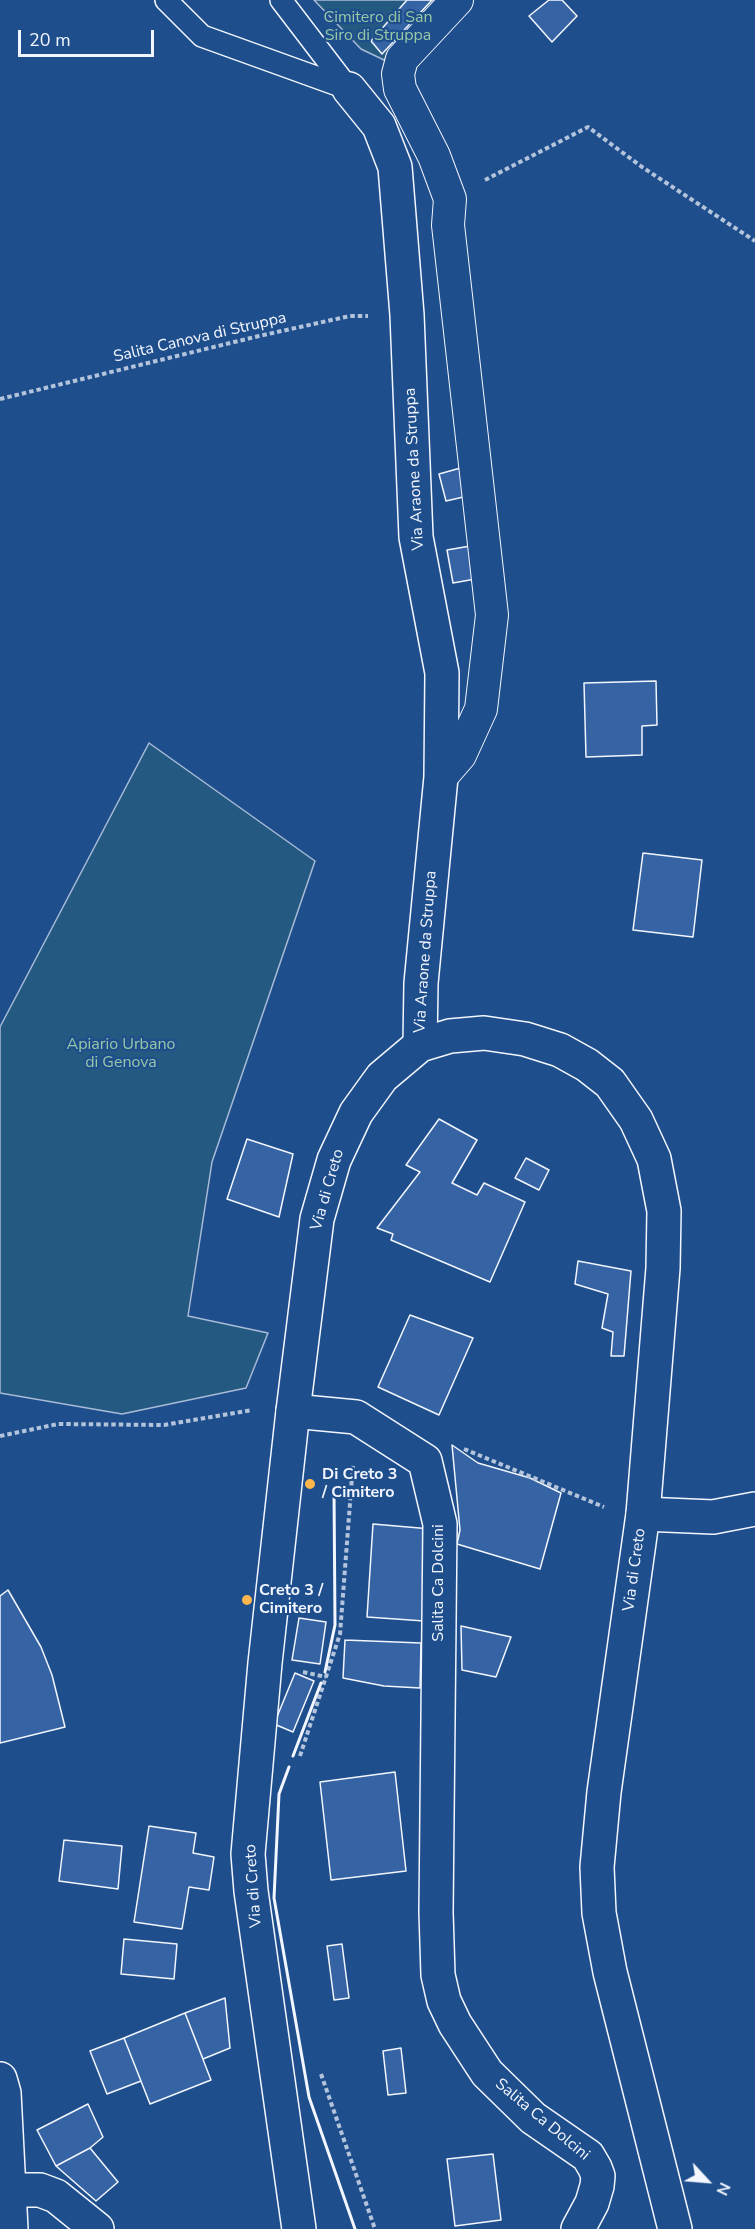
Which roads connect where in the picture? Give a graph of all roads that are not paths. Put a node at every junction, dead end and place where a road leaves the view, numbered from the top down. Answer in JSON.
{"nodes":[{"id":1,"x":166,"y":0,"type":"edge"},
{"id":2,"x":281,"y":0,"type":"edge"},
{"id":3,"x":457,"y":0,"type":"edge"},
{"id":4,"x":349,"y":89,"type":"junction"},
{"id":5,"x":441,"y":777,"type":"junction"},
{"id":6,"x":420,"y":1045,"type":"junction"},
{"id":7,"x":293,"y":1411,"type":"junction"},
{"id":8,"x":755,"y":1509,"type":"edge"},
{"id":9,"x":643,"y":1514,"type":"junction"},
{"id":10,"x":0,"y":2079,"type":"edge"},
{"id":11,"x":10,"y":2190,"type":"junction"},
{"id":12,"x":11,"y":2229,"type":"edge"},
{"id":13,"x":97,"y":2229,"type":"edge"},
{"id":14,"x":299,"y":2229,"type":"edge"},
{"id":15,"x":579,"y":2229,"type":"edge"},
{"id":16,"x":675,"y":2229,"type":"edge"}],
"edges":[{"from":1,"to":4,"type":"lane"},
{"from":2,"to":4,"type":"lane","name":"Via Araone da Struppa"},
{"from":3,"to":5,"type":"street"},
{"from":4,"to":5,"type":"main road","name":"Via Araone da Struppa"},
{"from":5,"to":6,"type":"main road","name":"Via Araone da Struppa"},
{"from":6,"to":7,"type":"main road","name":"Via di Creto"},
{"from":6,"to":9,"type":"main road","name":"Via di Creto"},
{"from":7,"to":14,"type":"main road","name":"Via di Creto"},
{"from":7,"to":15,"type":"main road","name":"Salita Ca Dolcini"},
{"from":8,"to":9,"type":"main road"},
{"from":9,"to":16,"type":"main road","name":"Via di Creto"},
{"from":10,"to":11,"type":"main road"},
{"from":11,"to":12,"type":"main road"},
{"from":11,"to":13,"type":"main road"}]}
